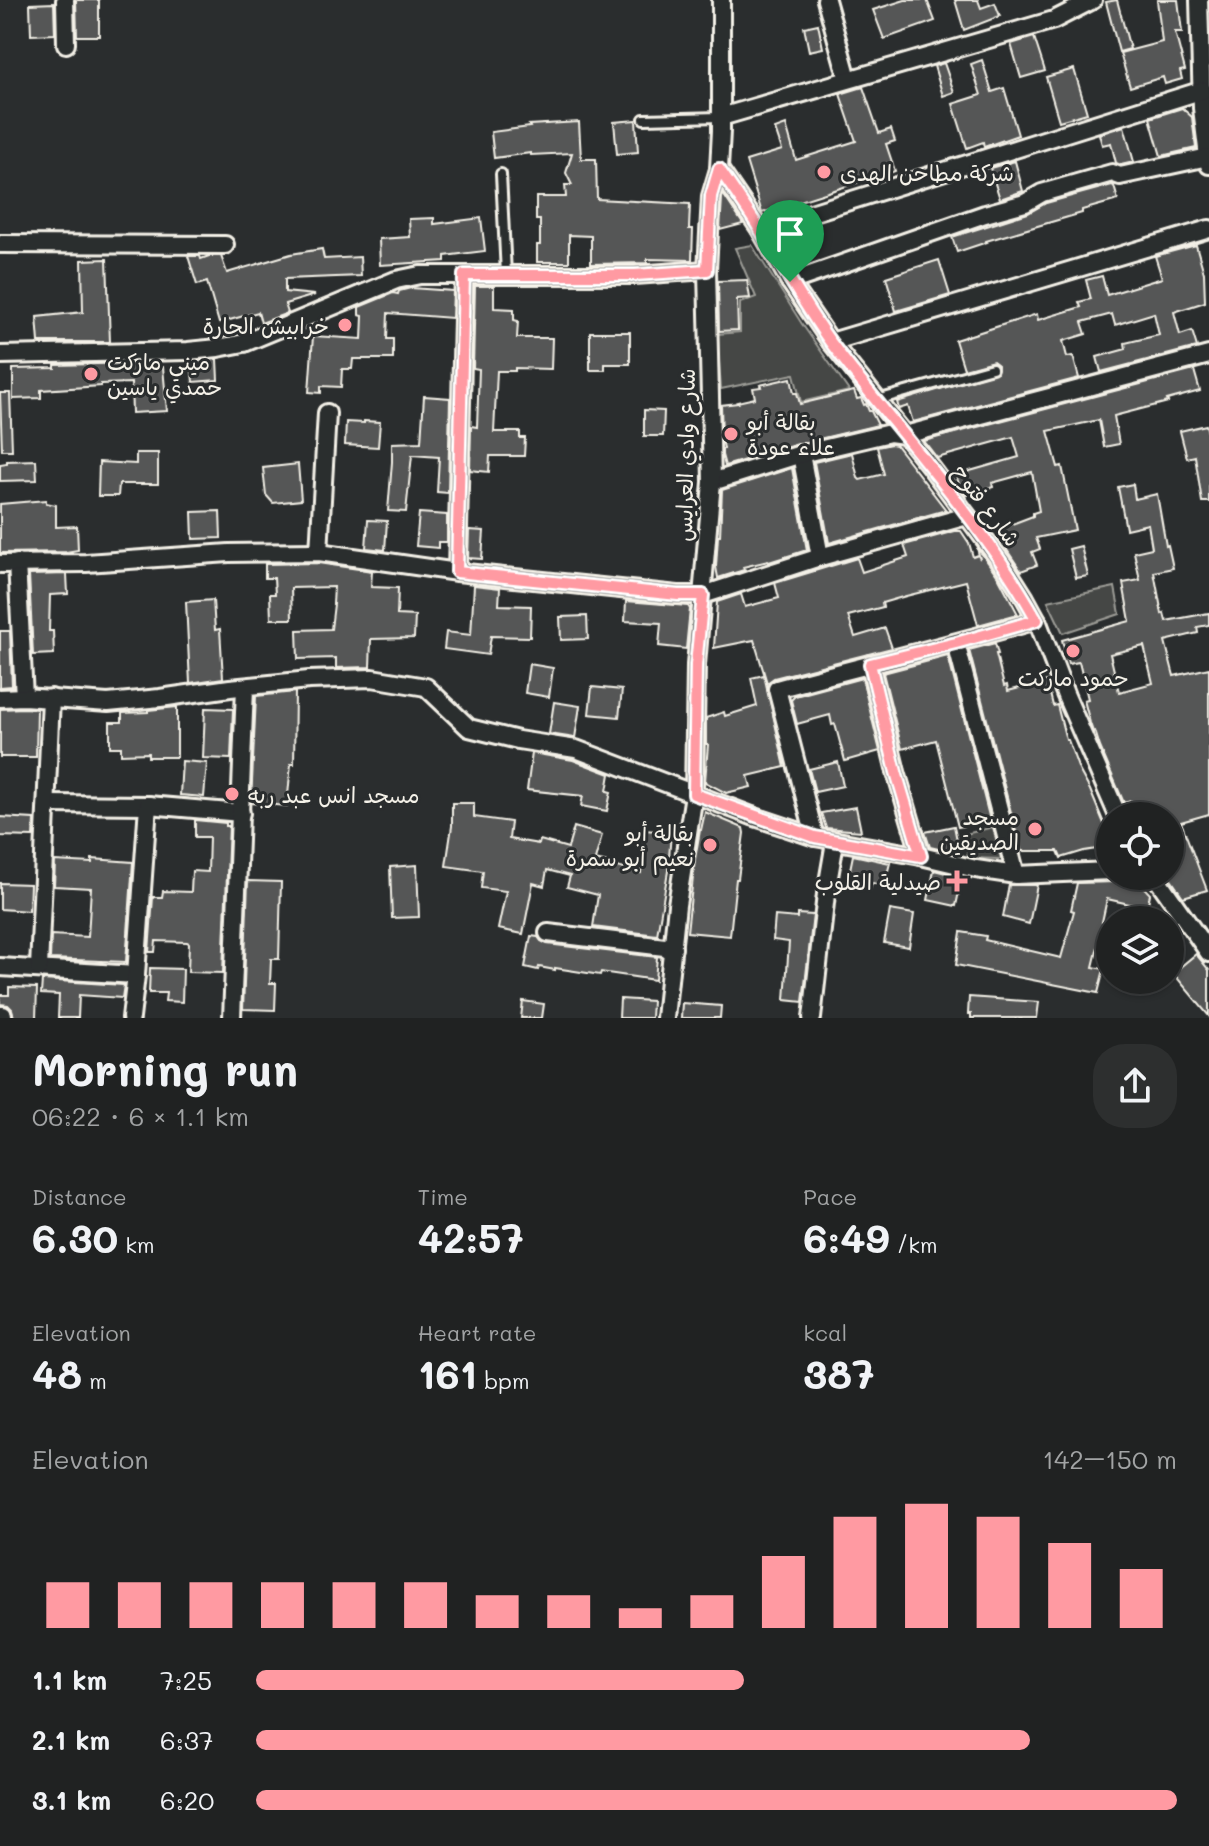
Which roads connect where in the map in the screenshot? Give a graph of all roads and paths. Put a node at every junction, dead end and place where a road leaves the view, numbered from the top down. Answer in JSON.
{"nodes":[{"id":1,"x":65,"y":0,"type":"edge"},
{"id":2,"x":721,"y":0,"type":"edge"},
{"id":3,"x":826,"y":0,"type":"edge"},
{"id":4,"x":1093,"y":0,"type":"edge"},
{"id":5,"x":1199,"y":0,"type":"edge"},
{"id":6,"x":66,"y":44,"type":"dead end"},
{"id":7,"x":1206,"y":64,"type":"edge"},
{"id":8,"x":848,"y":79,"type":"junction"},
{"id":9,"x":1203,"y":90,"type":"junction"},
{"id":10,"x":644,"y":119,"type":"dead end"},
{"id":11,"x":721,"y":124,"type":"junction"},
{"id":12,"x":1208,"y":157,"type":"edge"},
{"id":13,"x":1209,"y":165,"type":"edge"},
{"id":14,"x":719,"y":169,"type":"junction"},
{"id":15,"x":501,"y":174,"type":"dead end"},
{"id":16,"x":760,"y":229,"type":"junction"},
{"id":17,"x":1209,"y":229,"type":"edge"},
{"id":18,"x":0,"y":244,"type":"edge"},
{"id":19,"x":225,"y":245,"type":"dead end"},
{"id":20,"x":707,"y":270,"type":"junction"},
{"id":21,"x":464,"y":275,"type":"junction"},
{"id":22,"x":506,"y":275,"type":"junction"},
{"id":23,"x":790,"y":282,"type":"junction"},
{"id":24,"x":831,"y":342,"type":"junction"},
{"id":25,"x":0,"y":355,"type":"edge"},
{"id":26,"x":1209,"y":355,"type":"edge"},
{"id":27,"x":992,"y":368,"type":"dead end"},
{"id":28,"x":877,"y":400,"type":"junction"},
{"id":29,"x":327,"y":413,"type":"dead end"},
{"id":30,"x":905,"y":435,"type":"junction"},
{"id":31,"x":801,"y":454,"type":"junction"},
{"id":32,"x":712,"y":482,"type":"junction"},
{"id":33,"x":967,"y":516,"type":"junction"},
{"id":34,"x":319,"y":552,"type":"junction"},
{"id":35,"x":820,"y":557,"type":"junction"},
{"id":36,"x":17,"y":563,"type":"junction"},
{"id":37,"x":0,"y":564,"type":"edge"},
{"id":38,"x":457,"y":572,"type":"junction"},
{"id":39,"x":703,"y":595,"type":"junction"},
{"id":40,"x":1037,"y":620,"type":"junction"},
{"id":41,"x":956,"y":643,"type":"junction"},
{"id":42,"x":870,"y":664,"type":"junction"},
{"id":43,"x":245,"y":687,"type":"junction"},
{"id":44,"x":24,"y":697,"type":"junction"},
{"id":45,"x":0,"y":698,"type":"edge"},
{"id":46,"x":51,"y":698,"type":"junction"},
{"id":47,"x":694,"y":794,"type":"junction"},
{"id":48,"x":1112,"y":802,"type":"edge"},
{"id":49,"x":47,"y":804,"type":"junction"},
{"id":50,"x":148,"y":805,"type":"junction"},
{"id":51,"x":241,"y":813,"type":"junction"},
{"id":52,"x":815,"y":837,"type":"junction"},
{"id":53,"x":835,"y":842,"type":"junction"},
{"id":54,"x":921,"y":856,"type":"junction"},
{"id":55,"x":1096,"y":872,"type":"edge"},
{"id":56,"x":1016,"y":875,"type":"junction"},
{"id":57,"x":1165,"y":890,"type":"edge"},
{"id":58,"x":548,"y":933,"type":"dead end"},
{"id":59,"x":673,"y":948,"type":"junction"},
{"id":60,"x":1209,"y":953,"type":"edge"},
{"id":61,"x":0,"y":967,"type":"edge"},
{"id":62,"x":39,"y":968,"type":"junction"},
{"id":63,"x":136,"y":975,"type":"junction"},
{"id":64,"x":131,"y":1018,"type":"edge"},
{"id":65,"x":232,"y":1018,"type":"edge"},
{"id":66,"x":665,"y":1018,"type":"edge"},
{"id":67,"x":812,"y":1018,"type":"edge"}],
"edges":[{"from":1,"to":6,"type":"street"},
{"from":2,"to":11,"type":"street"},
{"from":3,"to":8,"type":"street"},
{"from":4,"to":8,"type":"street"},
{"from":5,"to":7,"type":"street"},
{"from":7,"to":9,"type":"street"},
{"from":8,"to":11,"type":"street"},
{"from":9,"to":12,"type":"street"},
{"from":9,"to":16,"type":"street"},
{"from":10,"to":11,"type":"lane"},
{"from":11,"to":14,"type":"street","name":"شارع وادي العرايس"},
{"from":12,"to":13,"type":"street"},
{"from":12,"to":23,"type":"street"},
{"from":14,"to":16,"type":"street","name":"شارع فتوح"},
{"from":14,"to":20,"type":"street","name":"شارع وادي العرايس"},
{"from":15,"to":22,"type":"lane"},
{"from":16,"to":23,"type":"street","name":"شارع فتوح"},
{"from":17,"to":24,"type":"street"},
{"from":18,"to":19,"type":"street"},
{"from":20,"to":22,"type":"street"},
{"from":20,"to":32,"type":"street","name":"شارع وادي العرايس"},
{"from":21,"to":22,"type":"street"},
{"from":21,"to":25,"type":"street"},
{"from":21,"to":38,"type":"street"},
{"from":23,"to":24,"type":"street","name":"شارع فتوح"},
{"from":24,"to":28,"type":"street","name":"شارع فتوح"},
{"from":26,"to":30,"type":"street"},
{"from":27,"to":28,"type":"lane"},
{"from":28,"to":30,"type":"street","name":"شارع فتوح"},
{"from":29,"to":34,"type":"street"},
{"from":30,"to":31,"type":"street"},
{"from":30,"to":33,"type":"street","name":"شارع فتوح"},
{"from":31,"to":32,"type":"street"},
{"from":31,"to":35,"type":"street"},
{"from":32,"to":39,"type":"street","name":"شارع وادي العرايس"},
{"from":33,"to":35,"type":"street"},
{"from":33,"to":40,"type":"street","name":"شارع فتوح"},
{"from":34,"to":36,"type":"street"},
{"from":34,"to":38,"type":"street"},
{"from":35,"to":39,"type":"street"},
{"from":36,"to":37,"type":"street"},
{"from":36,"to":44,"type":"street"},
{"from":38,"to":39,"type":"street"},
{"from":39,"to":47,"type":"street","name":"شارع وادي العرايس"},
{"from":40,"to":41,"type":"street"},
{"from":40,"to":48,"type":"street","name":"شارع فتوح"},
{"from":41,"to":42,"type":"street"},
{"from":41,"to":56,"type":"street"},
{"from":42,"to":52,"type":"street"},
{"from":42,"to":54,"type":"street"},
{"from":43,"to":46,"type":"street"},
{"from":43,"to":47,"type":"street"},
{"from":43,"to":51,"type":"street"},
{"from":44,"to":45,"type":"street"},
{"from":44,"to":46,"type":"street"},
{"from":46,"to":49,"type":"street"},
{"from":47,"to":52,"type":"street"},
{"from":47,"to":59,"type":"street","name":"شارع وادي العرايس"},
{"from":49,"to":50,"type":"street"},
{"from":49,"to":62,"type":"street"},
{"from":50,"to":51,"type":"street"},
{"from":50,"to":63,"type":"street"},
{"from":51,"to":65,"type":"street"},
{"from":52,"to":53,"type":"street"},
{"from":53,"to":54,"type":"street"},
{"from":53,"to":67,"type":"street"},
{"from":54,"to":56,"type":"street"},
{"from":55,"to":56,"type":"street"},
{"from":57,"to":60,"type":"street"},
{"from":58,"to":59,"type":"street"},
{"from":59,"to":66,"type":"street","name":"شارع وادي العرايس"},
{"from":61,"to":62,"type":"street"},
{"from":62,"to":63,"type":"street"},
{"from":63,"to":64,"type":"street"}]}
